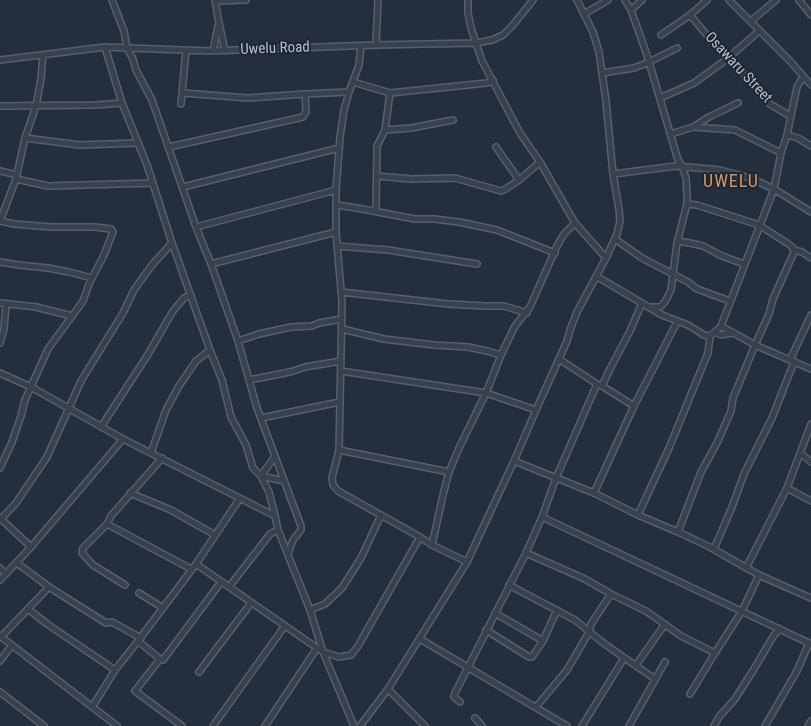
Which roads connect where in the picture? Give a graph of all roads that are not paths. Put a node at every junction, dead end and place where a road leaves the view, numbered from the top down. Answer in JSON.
{"nodes":[{"id":1,"x":112,"y":0,"type":"edge"},
{"id":2,"x":216,"y":0,"type":"edge"},
{"id":3,"x":246,"y":0,"type":"edge"},
{"id":4,"x":378,"y":0,"type":"edge"},
{"id":5,"x":468,"y":0,"type":"edge"},
{"id":6,"x":533,"y":0,"type":"edge"},
{"id":7,"x":577,"y":0,"type":"edge"},
{"id":8,"x":608,"y":0,"type":"edge"},
{"id":9,"x":625,"y":0,"type":"edge"},
{"id":10,"x":642,"y":0,"type":"edge"},
{"id":11,"x":707,"y":0,"type":"edge"},
{"id":12,"x":729,"y":0,"type":"edge"},
{"id":13,"x":776,"y":0,"type":"edge"},
{"id":14,"x":799,"y":0,"type":"edge"},
{"id":15,"x":631,"y":10,"type":"junction"},
{"id":16,"x":584,"y":14,"type":"junction"},
{"id":17,"x":690,"y":15,"type":"junction"},
{"id":18,"x":811,"y":15,"type":"edge"},
{"id":19,"x":751,"y":21,"type":"junction"},
{"id":20,"x":219,"y":23,"type":"junction"},
{"id":21,"x":759,"y":31,"type":"junction"},
{"id":22,"x":661,"y":35,"type":"dead end"},
{"id":23,"x":476,"y":43,"type":"junction"},
{"id":24,"x":376,"y":45,"type":"junction"},
{"id":25,"x":361,"y":46,"type":"junction"},
{"id":26,"x":105,"y":47,"type":"junction"},
{"id":27,"x":127,"y":48,"type":"junction"},
{"id":28,"x":677,"y":48,"type":"dead end"},
{"id":29,"x":186,"y":50,"type":"junction"},
{"id":30,"x":213,"y":51,"type":"junction"},
{"id":31,"x":225,"y":51,"type":"junction"},
{"id":32,"x":43,"y":55,"type":"junction"},
{"id":33,"x":727,"y":59,"type":"junction"},
{"id":34,"x":0,"y":60,"type":"edge"},
{"id":35,"x":649,"y":62,"type":"junction"},
{"id":36,"x":602,"y":73,"type":"junction"},
{"id":37,"x":803,"y":77,"type":"junction"},
{"id":38,"x":493,"y":80,"type":"junction"},
{"id":39,"x":353,"y":82,"type":"junction"},
{"id":40,"x":811,"y":85,"type":"edge"},
{"id":41,"x":349,"y":92,"type":"junction"},
{"id":42,"x":183,"y":93,"type":"junction"},
{"id":43,"x":390,"y":93,"type":"junction"},
{"id":44,"x":305,"y":94,"type":"junction"},
{"id":45,"x":660,"y":98,"type":"junction"},
{"id":46,"x":122,"y":103,"type":"junction"},
{"id":47,"x":738,"y":103,"type":"dead end"},
{"id":48,"x":182,"y":104,"type":"dead end"},
{"id":49,"x":0,"y":106,"type":"edge"},
{"id":50,"x":36,"y":106,"type":"junction"},
{"id":51,"x":790,"y":116,"type":"junction"},
{"id":52,"x":453,"y":120,"type":"dead end"},
{"id":53,"x":693,"y":127,"type":"junction"},
{"id":54,"x":385,"y":130,"type":"junction"},
{"id":55,"x":671,"y":134,"type":"junction"},
{"id":56,"x":787,"y":134,"type":"junction"},
{"id":57,"x":25,"y":138,"type":"junction"},
{"id":58,"x":138,"y":143,"type":"junction"},
{"id":59,"x":811,"y":146,"type":"edge"},
{"id":60,"x":169,"y":147,"type":"junction"},
{"id":61,"x":496,"y":147,"type":"dead end"},
{"id":62,"x":339,"y":148,"type":"junction"},
{"id":63,"x":780,"y":152,"type":"junction"},
{"id":64,"x":540,"y":162,"type":"junction"},
{"id":65,"x":682,"y":166,"type":"junction"},
{"id":66,"x":0,"y":171,"type":"edge"},
{"id":67,"x":613,"y":174,"type":"junction"},
{"id":68,"x":377,"y":176,"type":"junction"},
{"id":69,"x":16,"y":177,"type":"junction"},
{"id":70,"x":518,"y":180,"type":"junction"},
{"id":71,"x":153,"y":182,"type":"junction"},
{"id":72,"x":182,"y":187,"type":"junction"},
{"id":73,"x":774,"y":189,"type":"junction"},
{"id":74,"x":336,"y":190,"type":"junction"},
{"id":75,"x":687,"y":204,"type":"junction"},
{"id":76,"x":336,"y":205,"type":"junction"},
{"id":77,"x":376,"y":211,"type":"junction"},
{"id":78,"x":811,"y":212,"type":"edge"},
{"id":79,"x":0,"y":219,"type":"edge"},
{"id":80,"x":575,"y":224,"type":"junction"},
{"id":81,"x":759,"y":225,"type":"junction"},
{"id":82,"x":196,"y":227,"type":"junction"},
{"id":83,"x":336,"y":232,"type":"junction"},
{"id":84,"x":615,"y":239,"type":"junction"},
{"id":85,"x":678,"y":241,"type":"junction"},
{"id":86,"x":172,"y":243,"type":"junction"},
{"id":87,"x":337,"y":246,"type":"junction"},
{"id":88,"x":794,"y":250,"type":"junction"},
{"id":89,"x":554,"y":253,"type":"junction"},
{"id":90,"x":606,"y":258,"type":"junction"},
{"id":91,"x":811,"y":258,"type":"edge"},
{"id":92,"x":0,"y":262,"type":"edge"},
{"id":93,"x":211,"y":264,"type":"junction"},
{"id":94,"x":477,"y":264,"type":"dead end"},
{"id":95,"x":744,"y":264,"type":"junction"},
{"id":96,"x":673,"y":274,"type":"junction"},
{"id":97,"x":596,"y":276,"type":"junction"},
{"id":98,"x":92,"y":278,"type":"junction"},
{"id":99,"x":341,"y":292,"type":"junction"},
{"id":100,"x":191,"y":295,"type":"junction"},
{"id":101,"x":730,"y":301,"type":"junction"},
{"id":102,"x":0,"y":303,"type":"edge"},
{"id":103,"x":642,"y":303,"type":"junction"},
{"id":104,"x":6,"y":304,"type":"junction"},
{"id":105,"x":648,"y":307,"type":"junction"},
{"id":106,"x":660,"y":308,"type":"junction"},
{"id":107,"x":527,"y":312,"type":"junction"},
{"id":108,"x":662,"y":315,"type":"junction"},
{"id":109,"x":811,"y":315,"type":"edge"},
{"id":110,"x":72,"y":316,"type":"junction"},
{"id":111,"x":342,"y":319,"type":"junction"},
{"id":112,"x":677,"y":322,"type":"junction"},
{"id":113,"x":720,"y":326,"type":"junction"},
{"id":114,"x":342,"y":329,"type":"junction"},
{"id":115,"x":715,"y":332,"type":"junction"},
{"id":116,"x":732,"y":333,"type":"junction"},
{"id":117,"x":710,"y":336,"type":"junction"},
{"id":118,"x":238,"y":342,"type":"junction"},
{"id":119,"x":0,"y":343,"type":"edge"},
{"id":120,"x":754,"y":345,"type":"junction"},
{"id":121,"x":210,"y":350,"type":"junction"},
{"id":122,"x":501,"y":355,"type":"junction"},
{"id":123,"x":559,"y":359,"type":"junction"},
{"id":124,"x":341,"y":361,"type":"junction"},
{"id":125,"x":792,"y":361,"type":"junction"},
{"id":126,"x":811,"y":369,"type":"edge"},
{"id":127,"x":341,"y":371,"type":"junction"},
{"id":128,"x":0,"y":373,"type":"edge"},
{"id":129,"x":249,"y":380,"type":"junction"},
{"id":130,"x":600,"y":385,"type":"junction"},
{"id":131,"x":31,"y":387,"type":"junction"},
{"id":132,"x":486,"y":393,"type":"junction"},
{"id":133,"x":340,"y":402,"type":"junction"},
{"id":134,"x":634,"y":406,"type":"junction"},
{"id":135,"x":68,"y":408,"type":"junction"},
{"id":136,"x":536,"y":410,"type":"junction"},
{"id":137,"x":261,"y":418,"type":"junction"},
{"id":138,"x":811,"y":424,"type":"edge"},
{"id":139,"x":101,"y":427,"type":"junction"},
{"id":140,"x":123,"y":439,"type":"junction"},
{"id":141,"x":339,"y":450,"type":"junction"},
{"id":142,"x":151,"y":453,"type":"junction"},
{"id":143,"x":800,"y":453,"type":"junction"},
{"id":144,"x":275,"y":456,"type":"junction"},
{"id":145,"x":162,"y":458,"type":"junction"},
{"id":146,"x":514,"y":461,"type":"junction"},
{"id":147,"x":811,"y":462,"type":"edge"},
{"id":148,"x":0,"y":467,"type":"edge"},
{"id":149,"x":449,"y":472,"type":"junction"},
{"id":150,"x":261,"y":476,"type":"junction"},
{"id":151,"x":556,"y":478,"type":"junction"},
{"id":152,"x":284,"y":481,"type":"junction"},
{"id":153,"x":787,"y":488,"type":"junction"},
{"id":154,"x":130,"y":493,"type":"junction"},
{"id":155,"x":594,"y":493,"type":"junction"},
{"id":156,"x":240,"y":498,"type":"junction"},
{"id":157,"x":811,"y":501,"type":"edge"},
{"id":158,"x":381,"y":515,"type":"junction"},
{"id":159,"x":638,"y":515,"type":"junction"},
{"id":160,"x":275,"y":516,"type":"junction"},
{"id":161,"x":542,"y":517,"type":"junction"},
{"id":162,"x":0,"y":519,"type":"edge"},
{"id":163,"x":107,"y":524,"type":"junction"},
{"id":164,"x":278,"y":530,"type":"junction"},
{"id":165,"x":678,"y":532,"type":"junction"},
{"id":166,"x":215,"y":535,"type":"junction"},
{"id":167,"x":420,"y":537,"type":"junction"},
{"id":168,"x":432,"y":546,"type":"junction"},
{"id":169,"x":31,"y":547,"type":"junction"},
{"id":170,"x":714,"y":549,"type":"junction"},
{"id":171,"x":526,"y":553,"type":"junction"},
{"id":172,"x":288,"y":555,"type":"junction"},
{"id":173,"x":17,"y":562,"type":"junction"},
{"id":174,"x":467,"y":562,"type":"junction"},
{"id":175,"x":196,"y":564,"type":"junction"},
{"id":176,"x":0,"y":568,"type":"edge"},
{"id":177,"x":746,"y":568,"type":"junction"},
{"id":178,"x":191,"y":569,"type":"junction"},
{"id":179,"x":6,"y":574,"type":"junction"},
{"id":180,"x":759,"y":575,"type":"junction"},
{"id":181,"x":0,"y":580,"type":"edge"},
{"id":182,"x":221,"y":582,"type":"junction"},
{"id":183,"x":124,"y":585,"type":"dead end"},
{"id":184,"x":509,"y":585,"type":"junction"},
{"id":185,"x":49,"y":587,"type":"junction"},
{"id":186,"x":229,"y":588,"type":"junction"},
{"id":187,"x":139,"y":593,"type":"dead end"},
{"id":188,"x":611,"y":594,"type":"junction"},
{"id":189,"x":811,"y":598,"type":"edge"},
{"id":190,"x":251,"y":603,"type":"junction"},
{"id":191,"x":163,"y":608,"type":"junction"},
{"id":192,"x":28,"y":609,"type":"junction"},
{"id":193,"x":310,"y":610,"type":"junction"},
{"id":194,"x":558,"y":610,"type":"junction"},
{"id":195,"x":742,"y":611,"type":"junction"},
{"id":196,"x":495,"y":613,"type":"junction"},
{"id":197,"x":665,"y":624,"type":"junction"},
{"id":198,"x":284,"y":627,"type":"junction"},
{"id":199,"x":780,"y":629,"type":"junction"},
{"id":200,"x":486,"y":630,"type":"junction"},
{"id":201,"x":589,"y":632,"type":"junction"},
{"id":202,"x":0,"y":636,"type":"edge"},
{"id":203,"x":420,"y":639,"type":"junction"},
{"id":204,"x":139,"y":640,"type":"junction"},
{"id":205,"x":542,"y":641,"type":"junction"},
{"id":206,"x":810,"y":643,"type":"edge"},
{"id":207,"x":12,"y":645,"type":"junction"},
{"id":208,"x":316,"y":648,"type":"junction"},
{"id":209,"x":323,"y":652,"type":"junction"},
{"id":210,"x":714,"y":653,"type":"junction"},
{"id":211,"x":624,"y":658,"type":"junction"},
{"id":212,"x":160,"y":660,"type":"junction"},
{"id":213,"x":0,"y":661,"type":"edge"},
{"id":214,"x":665,"y":662,"type":"dead end"},
{"id":215,"x":636,"y":665,"type":"junction"},
{"id":216,"x":467,"y":667,"type":"junction"},
{"id":217,"x":115,"y":670,"type":"junction"},
{"id":218,"x":199,"y":672,"type":"dead end"},
{"id":219,"x":656,"y":679,"type":"junction"},
{"id":220,"x":388,"y":689,"type":"junction"},
{"id":221,"x":0,"y":692,"type":"edge"},
{"id":222,"x":690,"y":694,"type":"dead end"},
{"id":223,"x":460,"y":702,"type":"dead end"},
{"id":224,"x":92,"y":707,"type":"junction"},
{"id":225,"x":536,"y":707,"type":"junction"},
{"id":226,"x":475,"y":718,"type":"dead end"},
{"id":227,"x":811,"y":721,"type":"edge"},
{"id":228,"x":44,"y":726,"type":"edge"},
{"id":229,"x":116,"y":726,"type":"edge"},
{"id":230,"x":182,"y":726,"type":"edge"},
{"id":231,"x":213,"y":726,"type":"edge"},
{"id":232,"x":265,"y":726,"type":"edge"},
{"id":233,"x":354,"y":726,"type":"edge"},
{"id":234,"x":360,"y":726,"type":"edge"},
{"id":235,"x":425,"y":726,"type":"edge"},
{"id":236,"x":482,"y":726,"type":"edge"},
{"id":237,"x":567,"y":726,"type":"edge"},
{"id":238,"x":582,"y":726,"type":"edge"},
{"id":239,"x":629,"y":726,"type":"edge"},
{"id":240,"x":714,"y":726,"type":"edge"},
{"id":241,"x":765,"y":726,"type":"edge"},
{"id":242,"x":808,"y":726,"type":"edge"}],
"edges":[{"from":1,"to":27,"type":"street"},
{"from":2,"to":3,"type":"street"},
{"from":2,"to":20,"type":"street"},
{"from":4,"to":24,"type":"street"},
{"from":5,"to":23,"type":"street"},
{"from":6,"to":23,"type":"street","name":"Uwelu Road"},
{"from":7,"to":16,"type":"street"},
{"from":8,"to":16,"type":"street"},
{"from":9,"to":15,"type":"street"},
{"from":10,"to":15,"type":"street"},
{"from":11,"to":17,"type":"street"},
{"from":12,"to":19,"type":"street"},
{"from":13,"to":19,"type":"street"},
{"from":14,"to":18,"type":"street"},
{"from":15,"to":35,"type":"street"},
{"from":16,"to":36,"type":"street"},
{"from":17,"to":22,"type":"street"},
{"from":17,"to":33,"type":"street","name":"Osawaru Street"},
{"from":19,"to":21,"type":"street"},
{"from":20,"to":30,"type":"street"},
{"from":20,"to":31,"type":"street"},
{"from":21,"to":33,"type":"street"},
{"from":21,"to":37,"type":"street"},
{"from":23,"to":24,"type":"street","name":"Uwelu Road"},
{"from":23,"to":38,"type":"street"},
{"from":24,"to":25,"type":"street","name":"Uwelu Road"},
{"from":25,"to":31,"type":"street","name":"Uwelu Road"},
{"from":25,"to":39,"type":"street"},
{"from":26,"to":27,"type":"street","name":"Uwelu Road"},
{"from":26,"to":32,"type":"street","name":"Uwelu Road"},
{"from":26,"to":46,"type":"street"},
{"from":27,"to":29,"type":"street","name":"Uwelu Road"},
{"from":27,"to":60,"type":"street"},
{"from":28,"to":35,"type":"street"},
{"from":29,"to":30,"type":"street","name":"Uwelu Road"},
{"from":29,"to":42,"type":"street"},
{"from":30,"to":31,"type":"street","name":"Uwelu Road"},
{"from":32,"to":34,"type":"street","name":"Uwelu Road"},
{"from":32,"to":50,"type":"street"},
{"from":33,"to":45,"type":"street"},
{"from":33,"to":51,"type":"street","name":"Osawaru Street"},
{"from":35,"to":36,"type":"street"},
{"from":35,"to":45,"type":"street"},
{"from":36,"to":67,"type":"street"},
{"from":37,"to":40,"type":"street"},
{"from":37,"to":51,"type":"street"},
{"from":38,"to":43,"type":"street"},
{"from":38,"to":64,"type":"street"},
{"from":39,"to":41,"type":"street"},
{"from":39,"to":43,"type":"street"},
{"from":41,"to":44,"type":"street"},
{"from":41,"to":62,"type":"street"},
{"from":42,"to":44,"type":"street"},
{"from":42,"to":48,"type":"street"},
{"from":43,"to":54,"type":"street"},
{"from":44,"to":60,"type":"street"},
{"from":45,"to":55,"type":"street"},
{"from":46,"to":50,"type":"street"},
{"from":46,"to":58,"type":"street"},
{"from":47,"to":53,"type":"street"},
{"from":49,"to":50,"type":"street"},
{"from":50,"to":57,"type":"street"},
{"from":51,"to":56,"type":"street"},
{"from":52,"to":54,"type":"street"},
{"from":53,"to":55,"type":"street"},
{"from":53,"to":63,"type":"street"},
{"from":54,"to":68,"type":"street"},
{"from":55,"to":65,"type":"street"},
{"from":56,"to":59,"type":"street"},
{"from":56,"to":63,"type":"street"},
{"from":57,"to":58,"type":"street"},
{"from":57,"to":69,"type":"street"},
{"from":58,"to":71,"type":"street"},
{"from":60,"to":72,"type":"street"},
{"from":61,"to":70,"type":"street"},
{"from":62,"to":72,"type":"street"},
{"from":62,"to":74,"type":"street"},
{"from":63,"to":73,"type":"street"},
{"from":64,"to":70,"type":"street"},
{"from":64,"to":80,"type":"street"},
{"from":65,"to":67,"type":"street"},
{"from":65,"to":73,"type":"street"},
{"from":65,"to":75,"type":"street"},
{"from":66,"to":69,"type":"street"},
{"from":67,"to":84,"type":"street"},
{"from":68,"to":70,"type":"street"},
{"from":68,"to":77,"type":"street"},
{"from":69,"to":71,"type":"street"},
{"from":69,"to":79,"type":"street"},
{"from":71,"to":86,"type":"street"},
{"from":72,"to":82,"type":"street"},
{"from":73,"to":78,"type":"street"},
{"from":73,"to":81,"type":"street"},
{"from":74,"to":76,"type":"street"},
{"from":74,"to":82,"type":"street"},
{"from":75,"to":81,"type":"street"},
{"from":75,"to":85,"type":"street"},
{"from":76,"to":77,"type":"street"},
{"from":76,"to":83,"type":"street"},
{"from":77,"to":89,"type":"street"},
{"from":79,"to":98,"type":"street"},
{"from":80,"to":89,"type":"street"},
{"from":80,"to":90,"type":"street"},
{"from":81,"to":88,"type":"street"},
{"from":81,"to":95,"type":"street"},
{"from":82,"to":93,"type":"street"},
{"from":83,"to":87,"type":"street"},
{"from":83,"to":93,"type":"street"},
{"from":84,"to":90,"type":"street"},
{"from":84,"to":96,"type":"street"},
{"from":85,"to":95,"type":"street"},
{"from":85,"to":96,"type":"street"},
{"from":86,"to":100,"type":"street"},
{"from":86,"to":135,"type":"street"},
{"from":87,"to":94,"type":"street"},
{"from":87,"to":99,"type":"street"},
{"from":88,"to":91,"type":"street"},
{"from":88,"to":120,"type":"street"},
{"from":89,"to":107,"type":"street"},
{"from":90,"to":97,"type":"street"},
{"from":92,"to":98,"type":"street"},
{"from":93,"to":118,"type":"street"},
{"from":95,"to":101,"type":"street"},
{"from":96,"to":101,"type":"street"},
{"from":96,"to":106,"type":"street"},
{"from":97,"to":103,"type":"street"},
{"from":97,"to":123,"type":"street"},
{"from":98,"to":110,"type":"street"},
{"from":99,"to":107,"type":"street"},
{"from":99,"to":111,"type":"street"},
{"from":100,"to":121,"type":"street"},
{"from":100,"to":139,"type":"street"},
{"from":101,"to":113,"type":"street"},
{"from":102,"to":104,"type":"street"},
{"from":103,"to":105,"type":"street"},
{"from":103,"to":130,"type":"street"},
{"from":104,"to":110,"type":"street"},
{"from":104,"to":119,"type":"street"},
{"from":105,"to":106,"type":"street"},
{"from":105,"to":108,"type":"street"},
{"from":106,"to":108,"type":"street"},
{"from":107,"to":122,"type":"street"},
{"from":108,"to":112,"type":"street"},
{"from":109,"to":125,"type":"street"},
{"from":110,"to":131,"type":"street"},
{"from":111,"to":114,"type":"street"},
{"from":111,"to":118,"type":"street"},
{"from":112,"to":117,"type":"street"},
{"from":112,"to":134,"type":"street"},
{"from":113,"to":115,"type":"street"},
{"from":113,"to":116,"type":"street"},
{"from":114,"to":122,"type":"street"},
{"from":114,"to":124,"type":"street"},
{"from":115,"to":116,"type":"street"},
{"from":115,"to":117,"type":"street"},
{"from":116,"to":120,"type":"street"},
{"from":117,"to":159,"type":"street"},
{"from":118,"to":129,"type":"street"},
{"from":120,"to":125,"type":"street"},
{"from":120,"to":165,"type":"street"},
{"from":121,"to":142,"type":"street"},
{"from":121,"to":150,"type":"street"},
{"from":122,"to":132,"type":"street"},
{"from":123,"to":130,"type":"street"},
{"from":123,"to":136,"type":"street"},
{"from":124,"to":127,"type":"street"},
{"from":124,"to":129,"type":"street"},
{"from":125,"to":126,"type":"street"},
{"from":125,"to":170,"type":"street"},
{"from":127,"to":132,"type":"street"},
{"from":127,"to":133,"type":"street"},
{"from":128,"to":131,"type":"street"},
{"from":129,"to":137,"type":"street"},
{"from":130,"to":134,"type":"street"},
{"from":130,"to":151,"type":"street"},
{"from":131,"to":135,"type":"street"},
{"from":131,"to":148,"type":"street"},
{"from":132,"to":136,"type":"street"},
{"from":132,"to":149,"type":"street"},
{"from":133,"to":137,"type":"street"},
{"from":133,"to":141,"type":"street"},
{"from":134,"to":155,"type":"street"},
{"from":135,"to":139,"type":"street"},
{"from":135,"to":162,"type":"street"},
{"from":136,"to":146,"type":"street"},
{"from":137,"to":144,"type":"street"},
{"from":138,"to":143,"type":"street"},
{"from":139,"to":140,"type":"street"},
{"from":140,"to":142,"type":"street"},
{"from":140,"to":169,"type":"street"},
{"from":141,"to":149,"type":"street"},
{"from":141,"to":158,"type":"street"},
{"from":142,"to":145,"type":"street"},
{"from":143,"to":147,"type":"street"},
{"from":143,"to":153,"type":"street"},
{"from":144,"to":150,"type":"street"},
{"from":144,"to":152,"type":"street"},
{"from":145,"to":154,"type":"street"},
{"from":145,"to":156,"type":"street"},
{"from":146,"to":151,"type":"street"},
{"from":146,"to":174,"type":"street"},
{"from":149,"to":168,"type":"street"},
{"from":150,"to":152,"type":"street"},
{"from":150,"to":160,"type":"street"},
{"from":151,"to":155,"type":"street"},
{"from":151,"to":161,"type":"street"},
{"from":152,"to":172,"type":"street"},
{"from":153,"to":157,"type":"street"},
{"from":153,"to":177,"type":"street"},
{"from":154,"to":163,"type":"street"},
{"from":154,"to":166,"type":"street"},
{"from":155,"to":159,"type":"street"},
{"from":156,"to":160,"type":"street"},
{"from":156,"to":166,"type":"street"},
{"from":158,"to":167,"type":"street"},
{"from":158,"to":193,"type":"street"},
{"from":159,"to":165,"type":"street"},
{"from":160,"to":164,"type":"street"},
{"from":161,"to":171,"type":"street"},
{"from":161,"to":195,"type":"street"},
{"from":162,"to":169,"type":"street"},
{"from":163,"to":178,"type":"street"},
{"from":163,"to":183,"type":"street"},
{"from":164,"to":172,"type":"street"},
{"from":164,"to":186,"type":"street"},
{"from":165,"to":170,"type":"street"},
{"from":166,"to":175,"type":"street"},
{"from":167,"to":168,"type":"street"},
{"from":167,"to":209,"type":"street"},
{"from":168,"to":174,"type":"street"},
{"from":169,"to":173,"type":"street"},
{"from":170,"to":177,"type":"street"},
{"from":171,"to":184,"type":"street"},
{"from":171,"to":188,"type":"street"},
{"from":172,"to":193,"type":"street"},
{"from":173,"to":179,"type":"street"},
{"from":173,"to":185,"type":"street"},
{"from":174,"to":203,"type":"street"},
{"from":175,"to":178,"type":"street"},
{"from":175,"to":182,"type":"street"},
{"from":176,"to":179,"type":"street"},
{"from":177,"to":180,"type":"street"},
{"from":178,"to":191,"type":"street"},
{"from":179,"to":181,"type":"street"},
{"from":180,"to":189,"type":"street"},
{"from":180,"to":195,"type":"street"},
{"from":182,"to":186,"type":"street"},
{"from":182,"to":212,"type":"street"},
{"from":184,"to":194,"type":"street"},
{"from":184,"to":196,"type":"street"},
{"from":185,"to":192,"type":"street"},
{"from":185,"to":204,"type":"street"},
{"from":186,"to":190,"type":"street"},
{"from":187,"to":191,"type":"street"},
{"from":188,"to":197,"type":"street"},
{"from":188,"to":201,"type":"street"},
{"from":190,"to":198,"type":"street"},
{"from":190,"to":218,"type":"street"},
{"from":191,"to":204,"type":"street"},
{"from":192,"to":202,"type":"street"},
{"from":192,"to":217,"type":"street"},
{"from":193,"to":209,"type":"street"},
{"from":194,"to":201,"type":"street"},
{"from":194,"to":205,"type":"street"},
{"from":195,"to":199,"type":"street"},
{"from":195,"to":210,"type":"street"},
{"from":196,"to":200,"type":"street"},
{"from":196,"to":205,"type":"street"},
{"from":197,"to":210,"type":"street"},
{"from":197,"to":215,"type":"street"},
{"from":198,"to":208,"type":"street"},
{"from":198,"to":231,"type":"street"},
{"from":199,"to":206,"type":"street"},
{"from":199,"to":240,"type":"street"},
{"from":200,"to":205,"type":"street"},
{"from":200,"to":216,"type":"street"},
{"from":201,"to":211,"type":"street"},
{"from":201,"to":225,"type":"street"},
{"from":202,"to":207,"type":"street"},
{"from":203,"to":216,"type":"street"},
{"from":203,"to":220,"type":"street"},
{"from":204,"to":212,"type":"street"},
{"from":204,"to":217,"type":"street"},
{"from":206,"to":241,"type":"street"},
{"from":207,"to":213,"type":"street"},
{"from":207,"to":224,"type":"street"},
{"from":208,"to":209,"type":"street"},
{"from":208,"to":232,"type":"street"},
{"from":209,"to":233,"type":"street"},
{"from":210,"to":222,"type":"street"},
{"from":211,"to":215,"type":"street"},
{"from":211,"to":238,"type":"street"},
{"from":212,"to":230,"type":"street"},
{"from":214,"to":219,"type":"street"},
{"from":215,"to":219,"type":"street"},
{"from":216,"to":223,"type":"street"},
{"from":216,"to":225,"type":"street"},
{"from":217,"to":224,"type":"street"},
{"from":219,"to":239,"type":"street"},
{"from":220,"to":234,"type":"street"},
{"from":220,"to":235,"type":"street"},
{"from":221,"to":228,"type":"street"},
{"from":224,"to":229,"type":"street"},
{"from":225,"to":237,"type":"street"},
{"from":226,"to":236,"type":"street"},
{"from":227,"to":242,"type":"street"}]}
